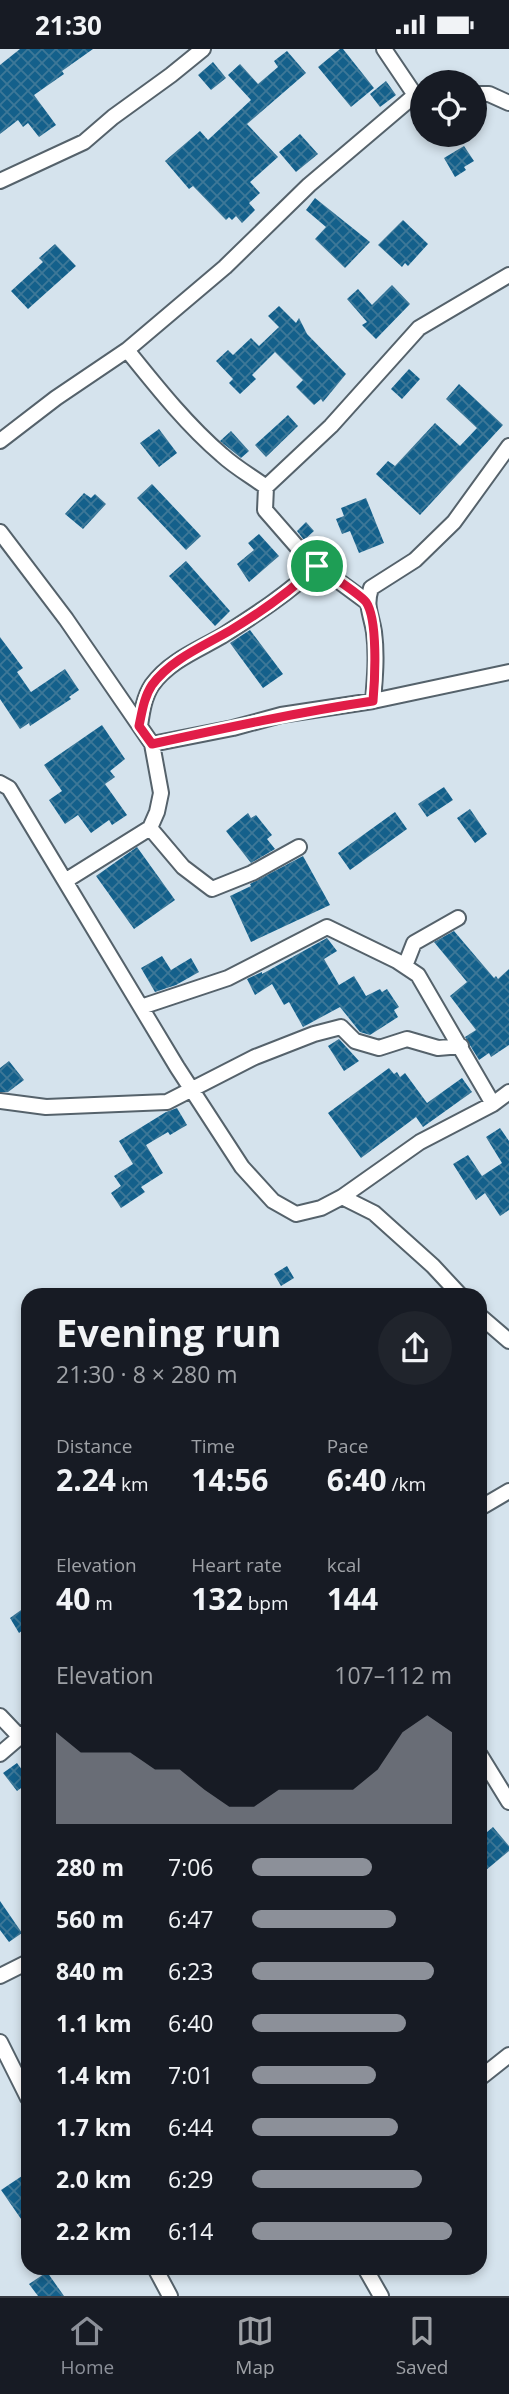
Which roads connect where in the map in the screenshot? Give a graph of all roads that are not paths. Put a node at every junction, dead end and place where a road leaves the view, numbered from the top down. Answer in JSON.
{"nodes":[{"id":1,"x":203,"y":49,"type":"edge"},
{"id":2,"x":384,"y":49,"type":"edge"},
{"id":3,"x":410,"y":84,"type":"edge"},
{"id":4,"x":487,"y":94,"type":"edge"},
{"id":5,"x":410,"y":102,"type":"edge"},
{"id":6,"x":509,"y":103,"type":"edge"},
{"id":7,"x":0,"y":181,"type":"edge"},
{"id":8,"x":509,"y":275,"type":"edge"},
{"id":9,"x":127,"y":350,"type":"junction"},
{"id":10,"x":0,"y":441,"type":"edge"},
{"id":11,"x":509,"y":446,"type":"edge"},
{"id":12,"x":266,"y":487,"type":"junction"},
{"id":13,"x":0,"y":532,"type":"edge"},
{"id":14,"x":317,"y":566,"type":"junction"},
{"id":15,"x":367,"y":602,"type":"junction"},
{"id":16,"x":509,"y":672,"type":"edge"},
{"id":17,"x":373,"y":701,"type":"junction"},
{"id":18,"x":139,"y":726,"type":"junction"},
{"id":19,"x":152,"y":744,"type":"junction"},
{"id":20,"x":0,"y":783,"type":"edge"},
{"id":21,"x":150,"y":828,"type":"junction"},
{"id":22,"x":299,"y":847,"type":"dead end"},
{"id":23,"x":65,"y":881,"type":"junction"},
{"id":24,"x":458,"y":918,"type":"dead end"},
{"id":25,"x":405,"y":966,"type":"junction"},
{"id":26,"x":141,"y":1007,"type":"junction"},
{"id":27,"x":461,"y":1046,"type":"junction"},
{"id":28,"x":193,"y":1089,"type":"junction"},
{"id":29,"x":509,"y":1092,"type":"edge"},
{"id":30,"x":0,"y":1101,"type":"edge"},
{"id":31,"x":493,"y":1104,"type":"junction"},
{"id":32,"x":342,"y":1197,"type":"junction"},
{"id":33,"x":453,"y":1288,"type":"edge"},
{"id":34,"x":487,"y":1322,"type":"edge"},
{"id":35,"x":509,"y":1341,"type":"edge"},
{"id":36,"x":509,"y":1491,"type":"edge"},
{"id":37,"x":487,"y":1504,"type":"edge"},
{"id":38,"x":0,"y":1716,"type":"edge"},
{"id":39,"x":21,"y":1732,"type":"edge"},
{"id":40,"x":21,"y":1735,"type":"edge"},
{"id":41,"x":0,"y":1754,"type":"edge"},
{"id":42,"x":487,"y":1766,"type":"edge"},
{"id":43,"x":509,"y":1802,"type":"edge"},
{"id":44,"x":21,"y":1966,"type":"edge"},
{"id":45,"x":0,"y":1976,"type":"edge"},
{"id":46,"x":0,"y":2042,"type":"edge"},
{"id":47,"x":509,"y":2055,"type":"edge"},
{"id":48,"x":487,"y":2067,"type":"edge"},
{"id":49,"x":21,"y":2084,"type":"edge"},
{"id":50,"x":159,"y":2275,"type":"edge"},
{"id":51,"x":369,"y":2275,"type":"edge"},
{"id":52,"x":170,"y":2296,"type":"edge"},
{"id":53,"x":381,"y":2296,"type":"edge"}],
"edges":[{"from":1,"to":7,"type":"street"},
{"from":2,"to":3,"type":"street"},
{"from":4,"to":6,"type":"street"},
{"from":5,"to":9,"type":"street"},
{"from":8,"to":12,"type":"street"},
{"from":9,"to":10,"type":"street"},
{"from":9,"to":12,"type":"street"},
{"from":11,"to":15,"type":"street"},
{"from":12,"to":14,"type":"street"},
{"from":13,"to":18,"type":"street"},
{"from":14,"to":15,"type":"street"},
{"from":14,"to":18,"type":"street"},
{"from":15,"to":17,"type":"street"},
{"from":16,"to":17,"type":"street"},
{"from":17,"to":19,"type":"street"},
{"from":18,"to":19,"type":"street"},
{"from":19,"to":21,"type":"street"},
{"from":20,"to":23,"type":"street"},
{"from":21,"to":22,"type":"street"},
{"from":21,"to":23,"type":"street"},
{"from":23,"to":26,"type":"street"},
{"from":24,"to":25,"type":"street"},
{"from":25,"to":26,"type":"street"},
{"from":25,"to":27,"type":"street"},
{"from":26,"to":28,"type":"street"},
{"from":27,"to":28,"type":"street"},
{"from":27,"to":31,"type":"street"},
{"from":28,"to":30,"type":"street"},
{"from":28,"to":32,"type":"street"},
{"from":29,"to":31,"type":"street"},
{"from":31,"to":32,"type":"street"},
{"from":32,"to":33,"type":"street"},
{"from":34,"to":35,"type":"street"},
{"from":36,"to":37,"type":"street"},
{"from":38,"to":39,"type":"street"},
{"from":40,"to":41,"type":"street"},
{"from":42,"to":43,"type":"street"},
{"from":44,"to":45,"type":"street"},
{"from":46,"to":49,"type":"street"},
{"from":47,"to":48,"type":"street"},
{"from":50,"to":52,"type":"street"},
{"from":51,"to":53,"type":"street"}]}
